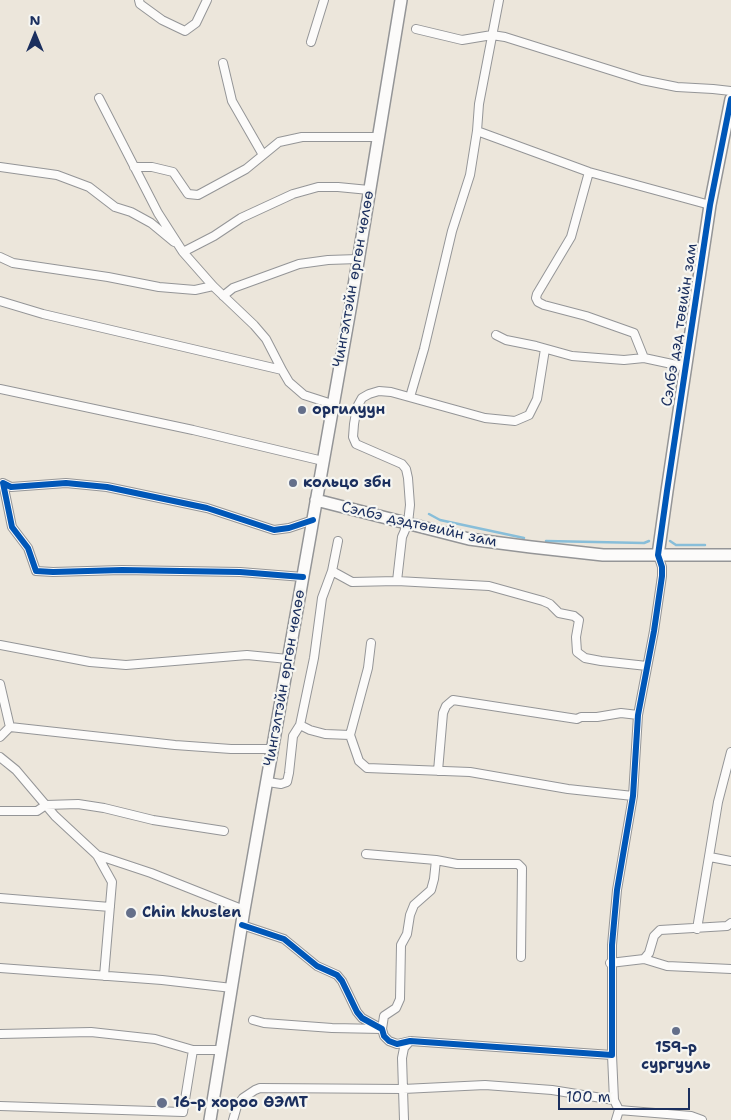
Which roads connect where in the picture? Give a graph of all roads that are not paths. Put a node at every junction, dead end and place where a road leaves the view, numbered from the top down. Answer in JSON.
{"nodes":[{"id":1,"x":138,"y":0,"type":"edge"},
{"id":2,"x":207,"y":0,"type":"edge"},
{"id":3,"x":324,"y":0,"type":"edge"},
{"id":4,"x":401,"y":0,"type":"edge"},
{"id":5,"x":499,"y":0,"type":"edge"},
{"id":6,"x":416,"y":29,"type":"dead end"},
{"id":7,"x":492,"y":35,"type":"junction"},
{"id":8,"x":311,"y":42,"type":"dead end"},
{"id":9,"x":223,"y":63,"type":"dead end"},
{"id":10,"x":731,"y":91,"type":"edge"},
{"id":11,"x":99,"y":98,"type":"dead end"},
{"id":12,"x":731,"y":99,"type":"edge"},
{"id":13,"x":477,"y":131,"type":"junction"},
{"id":14,"x":378,"y":137,"type":"junction"},
{"id":15,"x":263,"y":155,"type":"junction"},
{"id":16,"x":0,"y":167,"type":"edge"},
{"id":17,"x":134,"y":167,"type":"junction"},
{"id":18,"x":589,"y":172,"type":"junction"},
{"id":19,"x":369,"y":190,"type":"junction"},
{"id":20,"x":710,"y":205,"type":"junction"},
{"id":21,"x":181,"y":249,"type":"junction"},
{"id":22,"x":0,"y":256,"type":"edge"},
{"id":23,"x":358,"y":259,"type":"junction"},
{"id":24,"x":212,"y":286,"type":"junction"},
{"id":25,"x":223,"y":296,"type":"junction"},
{"id":26,"x":0,"y":301,"type":"edge"},
{"id":27,"x":496,"y":334,"type":"dead end"},
{"id":28,"x":545,"y":349,"type":"junction"},
{"id":29,"x":644,"y":358,"type":"junction"},
{"id":30,"x":686,"y":367,"type":"junction"},
{"id":31,"x":282,"y":370,"type":"junction"},
{"id":32,"x":0,"y":389,"type":"edge"},
{"id":33,"x":410,"y":397,"type":"junction"},
{"id":34,"x":332,"y":404,"type":"junction"},
{"id":35,"x":323,"y":461,"type":"junction"},
{"id":36,"x":2,"y":480,"type":"edge"},
{"id":37,"x":316,"y":500,"type":"junction"},
{"id":38,"x":313,"y":520,"type":"junction"},
{"id":39,"x":408,"y":523,"type":"junction"},
{"id":40,"x":338,"y":541,"type":"dead end"},
{"id":41,"x":658,"y":555,"type":"junction"},
{"id":42,"x":731,"y":556,"type":"edge"},
{"id":43,"x":332,"y":571,"type":"junction"},
{"id":44,"x":303,"y":577,"type":"junction"},
{"id":45,"x":398,"y":581,"type":"junction"},
{"id":46,"x":371,"y":643,"type":"dead end"},
{"id":47,"x":0,"y":645,"type":"edge"},
{"id":48,"x":288,"y":659,"type":"junction"},
{"id":49,"x":647,"y":666,"type":"junction"},
{"id":50,"x":0,"y":684,"type":"edge"},
{"id":51,"x":638,"y":715,"type":"junction"},
{"id":52,"x":300,"y":725,"type":"junction"},
{"id":53,"x":10,"y":727,"type":"junction"},
{"id":54,"x":350,"y":735,"type":"junction"},
{"id":55,"x":0,"y":737,"type":"edge"},
{"id":56,"x":273,"y":749,"type":"junction"},
{"id":57,"x":731,"y":752,"type":"edge"},
{"id":58,"x":0,"y":757,"type":"edge"},
{"id":59,"x":438,"y":771,"type":"junction"},
{"id":60,"x":268,"y":782,"type":"junction"},
{"id":61,"x":633,"y":796,"type":"junction"},
{"id":62,"x":46,"y":805,"type":"junction"},
{"id":63,"x":0,"y":812,"type":"edge"},
{"id":64,"x":224,"y":831,"type":"dead end"},
{"id":65,"x":366,"y":854,"type":"dead end"},
{"id":66,"x":98,"y":855,"type":"junction"},
{"id":67,"x":710,"y":857,"type":"junction"},
{"id":68,"x":436,"y":860,"type":"junction"},
{"id":69,"x":731,"y":861,"type":"edge"},
{"id":70,"x":0,"y":898,"type":"edge"},
{"id":71,"x":110,"y":907,"type":"junction"},
{"id":72,"x":244,"y":910,"type":"junction"},
{"id":73,"x":731,"y":923,"type":"edge"},
{"id":74,"x":242,"y":925,"type":"junction"},
{"id":75,"x":698,"y":929,"type":"junction"},
{"id":76,"x":521,"y":957,"type":"dead end"},
{"id":77,"x":644,"y":959,"type":"junction"},
{"id":78,"x":610,"y":963,"type":"junction"},
{"id":79,"x":0,"y":968,"type":"edge"},
{"id":80,"x":731,"y":969,"type":"edge"},
{"id":81,"x":104,"y":976,"type":"junction"},
{"id":82,"x":232,"y":988,"type":"junction"},
{"id":83,"x":253,"y":1020,"type":"dead end"},
{"id":84,"x":382,"y":1029,"type":"junction"},
{"id":85,"x":0,"y":1034,"type":"edge"},
{"id":86,"x":410,"y":1042,"type":"junction"},
{"id":87,"x":193,"y":1050,"type":"junction"},
{"id":88,"x":220,"y":1050,"type":"junction"},
{"id":89,"x":612,"y":1055,"type":"junction"},
{"id":90,"x":403,"y":1088,"type":"junction"},
{"id":91,"x":614,"y":1100,"type":"junction"},
{"id":92,"x":0,"y":1106,"type":"edge"},
{"id":93,"x":619,"y":1110,"type":"junction"},
{"id":94,"x":210,"y":1120,"type":"edge"},
{"id":95,"x":233,"y":1120,"type":"edge"},
{"id":96,"x":404,"y":1120,"type":"edge"},
{"id":97,"x":616,"y":1120,"type":"edge"},
{"id":98,"x":702,"y":1120,"type":"edge"}],
"edges":[{"from":1,"to":2,"type":"street"},
{"from":3,"to":8,"type":"street"},
{"from":4,"to":14,"type":"main road","name":"Чингэлтэйн өргөн чөлөө"},
{"from":5,"to":7,"type":"street"},
{"from":6,"to":7,"type":"street"},
{"from":7,"to":10,"type":"street"},
{"from":7,"to":13,"type":"street"},
{"from":9,"to":15,"type":"street"},
{"from":11,"to":17,"type":"street"},
{"from":12,"to":20,"type":"main road","name":"Сэлбэ дэд төвийн зам"},
{"from":13,"to":18,"type":"street"},
{"from":13,"to":33,"type":"street"},
{"from":14,"to":15,"type":"street"},
{"from":14,"to":19,"type":"main road","name":"Чингэлтэйн өргөн чөлөө"},
{"from":15,"to":17,"type":"street"},
{"from":16,"to":21,"type":"street"},
{"from":17,"to":21,"type":"street"},
{"from":18,"to":20,"type":"street"},
{"from":18,"to":29,"type":"street"},
{"from":19,"to":21,"type":"street"},
{"from":19,"to":23,"type":"main road","name":"Чингэлтэйн өргөн чөлөө"},
{"from":20,"to":30,"type":"main road","name":"Сэлбэ дэд төвийн зам"},
{"from":21,"to":24,"type":"street"},
{"from":22,"to":24,"type":"street"},
{"from":23,"to":25,"type":"street"},
{"from":23,"to":34,"type":"main road","name":"Чингэлтэйн өргөн чөлөө"},
{"from":24,"to":25,"type":"street"},
{"from":25,"to":31,"type":"street"},
{"from":26,"to":31,"type":"street"},
{"from":27,"to":28,"type":"street"},
{"from":28,"to":29,"type":"street"},
{"from":28,"to":33,"type":"street"},
{"from":29,"to":30,"type":"street"},
{"from":30,"to":41,"type":"main road","name":"Сэлбэ дэд төвийн зам"},
{"from":31,"to":34,"type":"street"},
{"from":32,"to":35,"type":"street"},
{"from":33,"to":39,"type":"street"},
{"from":34,"to":35,"type":"main road","name":"Чингэлтэйн өргөн чөлөө"},
{"from":35,"to":37,"type":"main road","name":"Чингэлтэйн өргөн чөлөө"},
{"from":36,"to":38,"type":"street"},
{"from":36,"to":44,"type":"street"},
{"from":37,"to":38,"type":"main road","name":"Чингэлтэйн өргөн чөлөө"},
{"from":37,"to":39,"type":"main road","name":"Сэлбэ дэдтөвийн зам"},
{"from":38,"to":44,"type":"main road","name":"Чингэлтэйн өргөн чөлөө"},
{"from":39,"to":41,"type":"main road","name":"Сэлбэ дэдтөвийн зам"},
{"from":39,"to":45,"type":"street"},
{"from":40,"to":43,"type":"street"},
{"from":41,"to":42,"type":"main road","name":"Сэлбэ дэдтөвийн зам"},
{"from":41,"to":49,"type":"street"},
{"from":43,"to":45,"type":"street"},
{"from":43,"to":52,"type":"street"},
{"from":44,"to":48,"type":"main road","name":"Чингэлтэйн өргөн чөлөө"},
{"from":45,"to":49,"type":"street"},
{"from":46,"to":54,"type":"street"},
{"from":47,"to":48,"type":"street"},
{"from":48,"to":56,"type":"main road","name":"Чингэлтэйн өргөн чөлөө"},
{"from":49,"to":51,"type":"street"},
{"from":50,"to":53,"type":"street"},
{"from":51,"to":59,"type":"street"},
{"from":51,"to":61,"type":"street"},
{"from":52,"to":54,"type":"street"},
{"from":52,"to":60,"type":"street"},
{"from":53,"to":55,"type":"street"},
{"from":53,"to":56,"type":"street"},
{"from":54,"to":59,"type":"street"},
{"from":56,"to":60,"type":"main road","name":"Чингэлтэйн өргөн чөлөө"},
{"from":57,"to":67,"type":"street"},
{"from":58,"to":62,"type":"street"},
{"from":59,"to":61,"type":"street"},
{"from":60,"to":72,"type":"main road","name":"Чингэлтэйн өргөн чөлөө"},
{"from":61,"to":78,"type":"street"},
{"from":62,"to":63,"type":"street"},
{"from":62,"to":64,"type":"street"},
{"from":62,"to":66,"type":"street"},
{"from":65,"to":68,"type":"street"},
{"from":66,"to":71,"type":"street"},
{"from":66,"to":72,"type":"street"},
{"from":67,"to":69,"type":"street"},
{"from":67,"to":75,"type":"street"},
{"from":68,"to":76,"type":"street"},
{"from":68,"to":84,"type":"street"},
{"from":70,"to":71,"type":"street"},
{"from":71,"to":81,"type":"street"},
{"from":72,"to":74,"type":"main road","name":"Чингэлтэйн өргөн чөлөө"},
{"from":73,"to":75,"type":"street"},
{"from":74,"to":82,"type":"main road","name":"Чингэлтэйн өргөн чөлөө"},
{"from":74,"to":84,"type":"street"},
{"from":75,"to":77,"type":"street"},
{"from":77,"to":78,"type":"street"},
{"from":77,"to":80,"type":"street"},
{"from":78,"to":89,"type":"street"},
{"from":79,"to":81,"type":"street"},
{"from":81,"to":82,"type":"street"},
{"from":82,"to":88,"type":"main road","name":"Чингэлтэйн өргөн чөлөө"},
{"from":83,"to":84,"type":"street"},
{"from":84,"to":86,"type":"street"},
{"from":85,"to":87,"type":"street"},
{"from":86,"to":89,"type":"street"},
{"from":86,"to":90,"type":"street"},
{"from":87,"to":88,"type":"street"},
{"from":87,"to":92,"type":"street"},
{"from":88,"to":94,"type":"main road","name":"Чингэлтэйн өргөн чөлөө"},
{"from":89,"to":91,"type":"street"},
{"from":90,"to":91,"type":"street"},
{"from":90,"to":95,"type":"street"},
{"from":90,"to":96,"type":"street"},
{"from":91,"to":93,"type":"street"},
{"from":93,"to":97,"type":"street"},
{"from":93,"to":98,"type":"street"}]}
